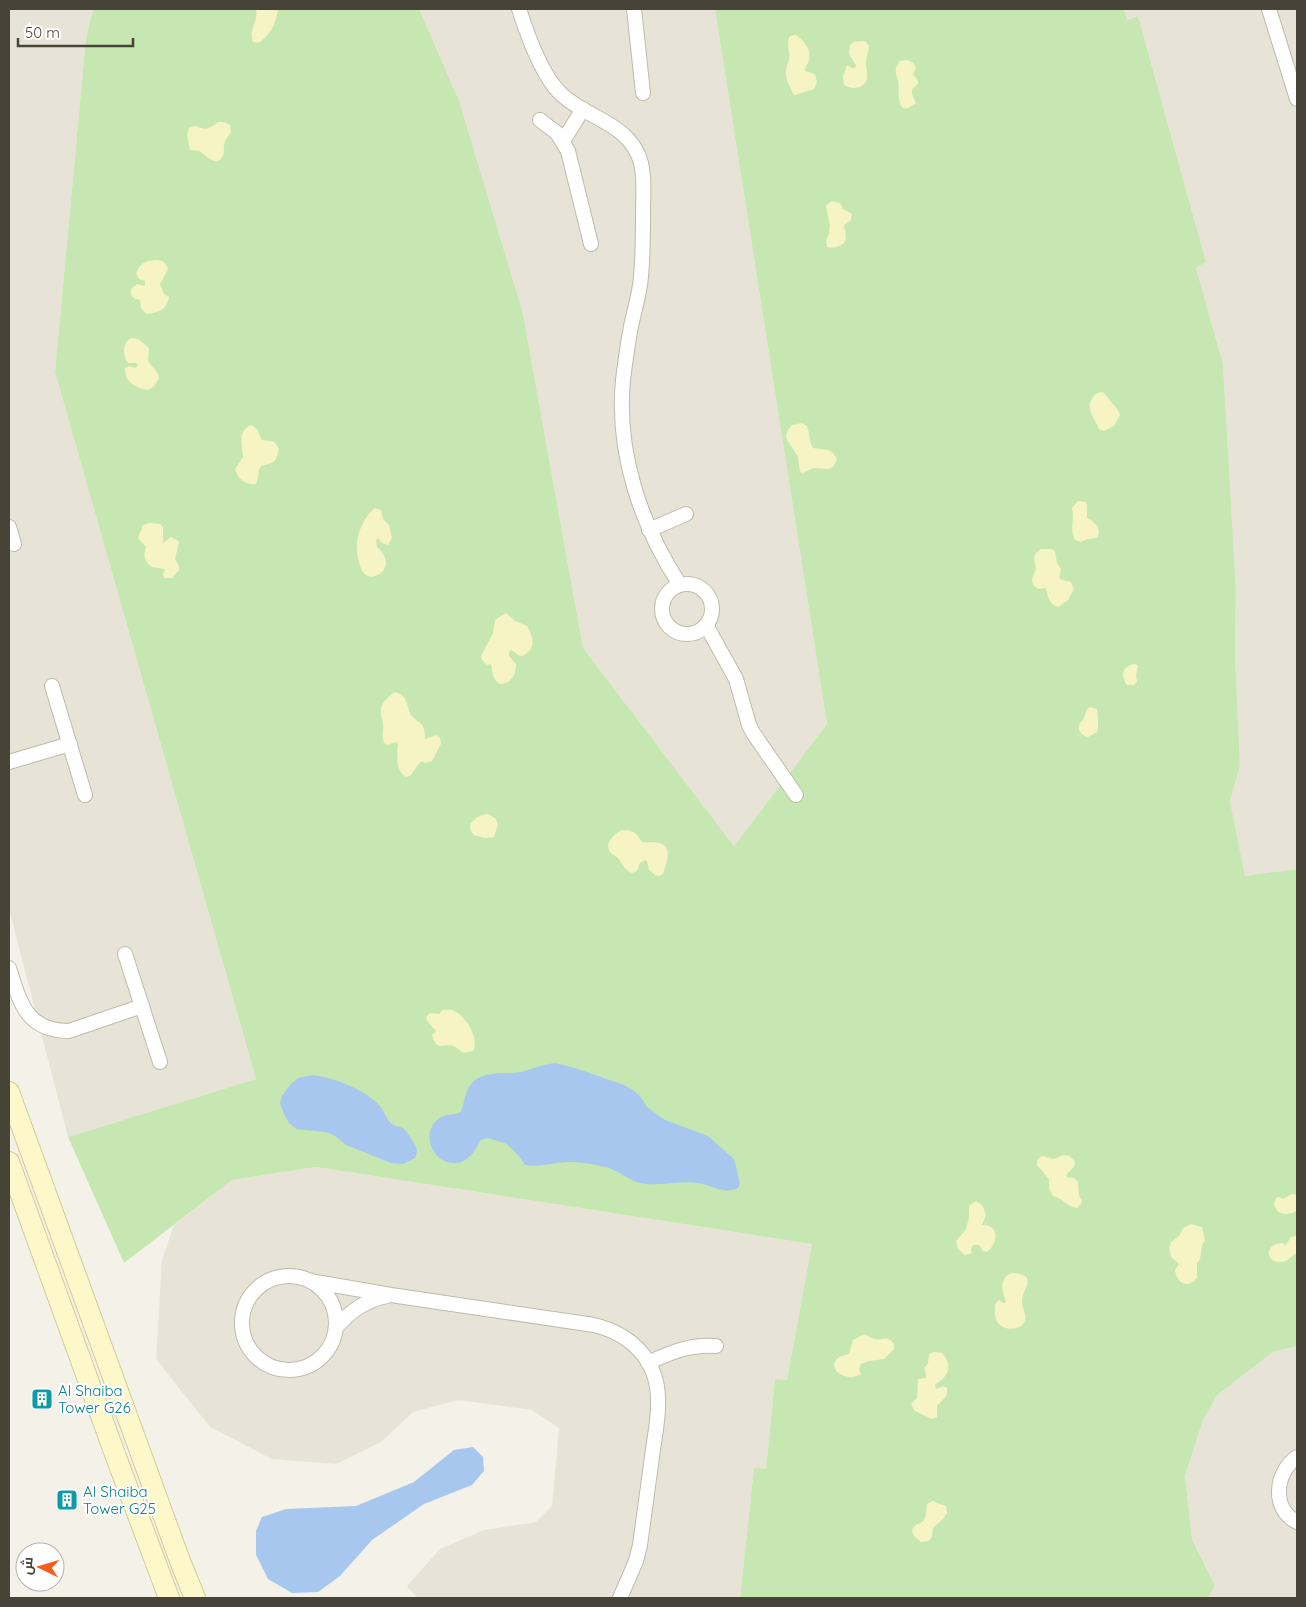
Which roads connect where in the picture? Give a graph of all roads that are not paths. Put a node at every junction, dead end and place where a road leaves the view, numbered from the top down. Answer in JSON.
{"nodes":[{"id":1,"x":519,"y":9,"type":"edge"},
{"id":2,"x":634,"y":9,"type":"edge"},
{"id":3,"x":1269,"y":9,"type":"edge"},
{"id":4,"x":643,"y":93,"type":"dead end"},
{"id":5,"x":1297,"y":99,"type":"edge"},
{"id":6,"x":583,"y":109,"type":"junction"},
{"id":7,"x":540,"y":120,"type":"dead end"},
{"id":8,"x":563,"y":141,"type":"junction"},
{"id":9,"x":591,"y":244,"type":"dead end"},
{"id":10,"x":686,"y":514,"type":"dead end"},
{"id":11,"x":9,"y":527,"type":"edge"},
{"id":12,"x":649,"y":530,"type":"junction"},
{"id":13,"x":14,"y":544,"type":"dead end"},
{"id":14,"x":680,"y":585,"type":"junction"},
{"id":15,"x":706,"y":625,"type":"junction"},
{"id":16,"x":52,"y":686,"type":"dead end"},
{"id":17,"x":70,"y":744,"type":"junction"},
{"id":18,"x":9,"y":762,"type":"edge"},
{"id":19,"x":85,"y":795,"type":"dead end"},
{"id":20,"x":796,"y":795,"type":"dead end"},
{"id":21,"x":125,"y":954,"type":"dead end"},
{"id":22,"x":9,"y":968,"type":"edge"},
{"id":23,"x":142,"y":1006,"type":"junction"},
{"id":24,"x":160,"y":1062,"type":"dead end"},
{"id":25,"x":9,"y":1092,"type":"edge"},
{"id":26,"x":9,"y":1162,"type":"edge"},
{"id":27,"x":310,"y":1281,"type":"junction"},
{"id":28,"x":391,"y":1295,"type":"junction"},
{"id":29,"x":336,"y":1328,"type":"junction"},
{"id":30,"x":716,"y":1346,"type":"dead end"},
{"id":31,"x":648,"y":1363,"type":"junction"},
{"id":32,"x":1297,"y":1456,"type":"edge"},
{"id":33,"x":1297,"y":1522,"type":"edge"},
{"id":34,"x":169,"y":1598,"type":"edge"},
{"id":35,"x":195,"y":1598,"type":"edge"},
{"id":36,"x":620,"y":1598,"type":"edge"}],
"edges":[{"from":1,"to":6,"type":"street"},
{"from":2,"to":4,"type":"street"},
{"from":3,"to":5,"type":"street"},
{"from":6,"to":8,"type":"street"},
{"from":6,"to":12,"type":"street"},
{"from":7,"to":8,"type":"street"},
{"from":8,"to":9,"type":"street"},
{"from":10,"to":12,"type":"street"},
{"from":11,"to":13,"type":"street"},
{"from":12,"to":14,"type":"street"},
{"from":14,"to":15,"type":"street"},
{"from":14,"to":15,"type":"street"},
{"from":15,"to":20,"type":"street"},
{"from":16,"to":17,"type":"street"},
{"from":17,"to":18,"type":"street"},
{"from":17,"to":19,"type":"street"},
{"from":21,"to":23,"type":"street"},
{"from":22,"to":23,"type":"street"},
{"from":23,"to":24,"type":"street"},
{"from":25,"to":35,"type":"street"},
{"from":26,"to":34,"type":"street"},
{"from":27,"to":28,"type":"street"},
{"from":27,"to":29,"type":"street"},
{"from":27,"to":29,"type":"street"},
{"from":28,"to":29,"type":"street"},
{"from":28,"to":31,"type":"street"},
{"from":30,"to":31,"type":"street"},
{"from":31,"to":36,"type":"street"},
{"from":32,"to":33,"type":"street"}]}
